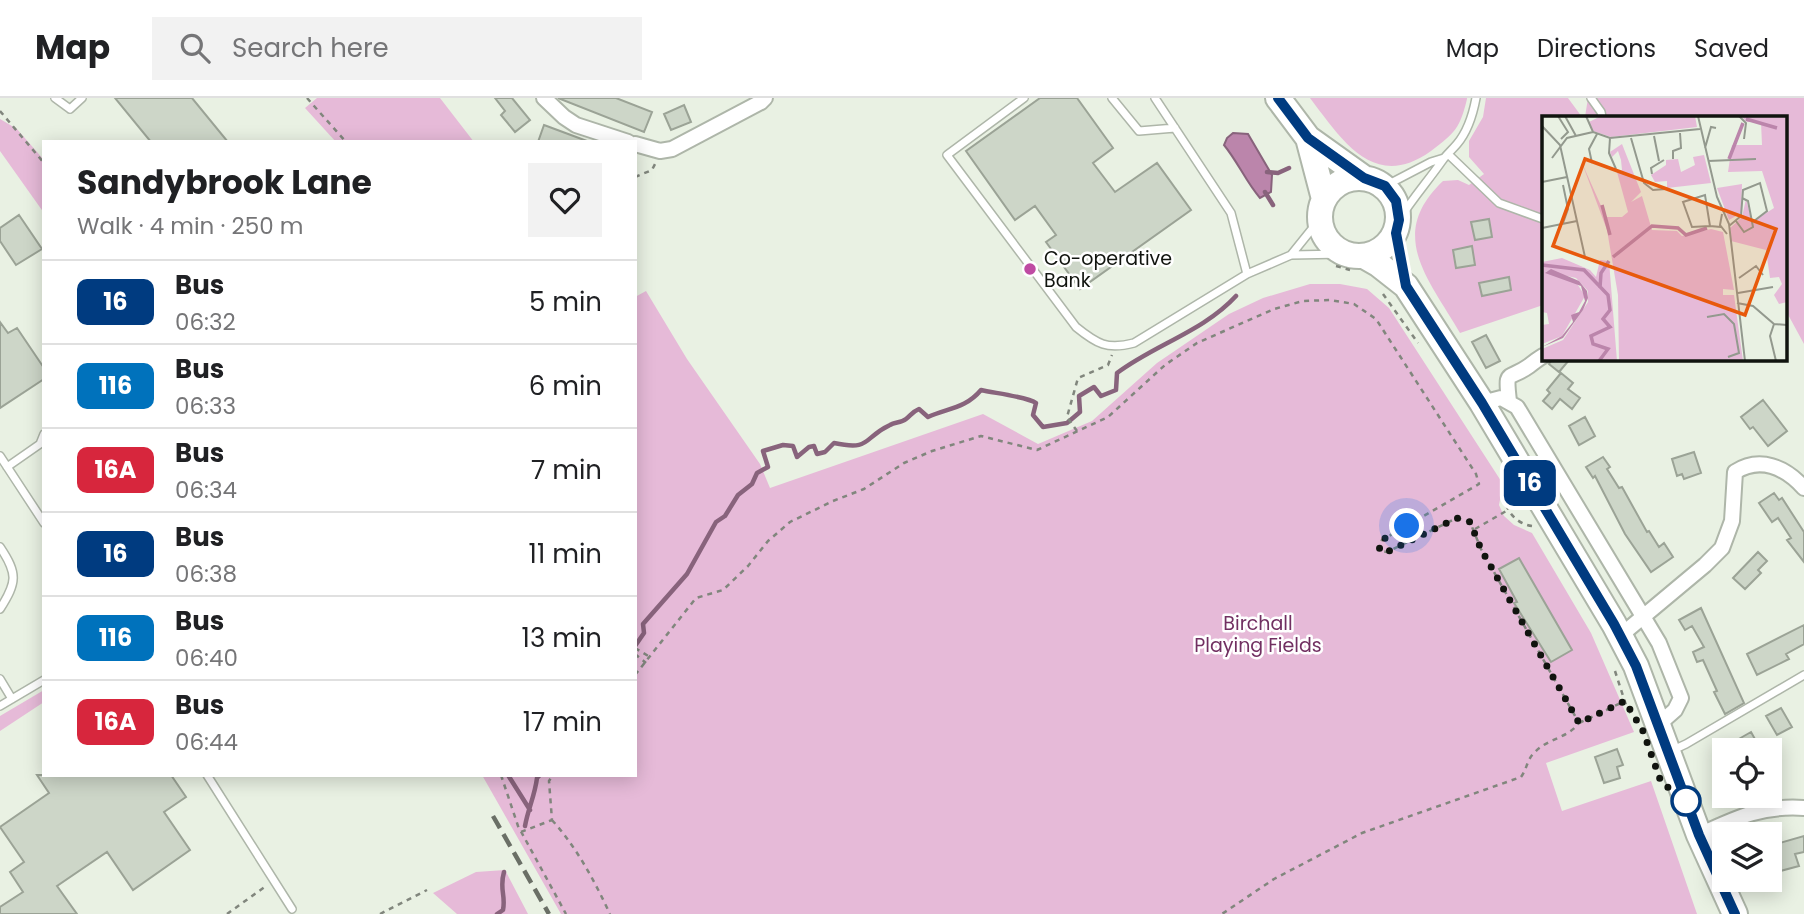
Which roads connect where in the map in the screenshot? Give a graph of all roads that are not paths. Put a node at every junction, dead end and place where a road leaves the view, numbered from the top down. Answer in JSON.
{"nodes":[{"id":1,"x":55,"y":98,"type":"edge"},
{"id":2,"x":65,"y":98,"type":"edge"},
{"id":3,"x":82,"y":98,"type":"edge"},
{"id":4,"x":544,"y":98,"type":"edge"},
{"id":5,"x":765,"y":98,"type":"edge"},
{"id":6,"x":1024,"y":98,"type":"edge"},
{"id":7,"x":1112,"y":98,"type":"edge"},
{"id":8,"x":1155,"y":98,"type":"edge"},
{"id":9,"x":1278,"y":98,"type":"edge"},
{"id":10,"x":1476,"y":98,"type":"edge"},
{"id":11,"x":1594,"y":99,"type":"edge"},
{"id":12,"x":70,"y":109,"type":"junction"},
{"id":13,"x":1602,"y":116,"type":"edge"},
{"id":14,"x":1175,"y":128,"type":"junction"},
{"id":15,"x":1308,"y":138,"type":"junction"},
{"id":16,"x":622,"y":140,"type":"edge"},
{"id":17,"x":637,"y":145,"type":"edge"},
{"id":18,"x":1446,"y":156,"type":"junction"},
{"id":19,"x":1374,"y":182,"type":"junction"},
{"id":20,"x":1322,"y":209,"type":"junction"},
{"id":21,"x":1542,"y":219,"type":"edge"},
{"id":22,"x":1397,"y":226,"type":"junction"},
{"id":23,"x":1290,"y":255,"type":"junction"},
{"id":24,"x":1347,"y":261,"type":"junction"},
{"id":25,"x":1247,"y":274,"type":"junction"},
{"id":26,"x":1406,"y":286,"type":"junction"},
{"id":27,"x":1542,"y":357,"type":"edge"},
{"id":28,"x":1510,"y":401,"type":"junction"},
{"id":29,"x":1482,"y":403,"type":"junction"},
{"id":30,"x":42,"y":439,"type":"edge"},
{"id":31,"x":0,"y":456,"type":"edge"},
{"id":32,"x":7,"y":467,"type":"junction"},
{"id":33,"x":1804,"y":488,"type":"edge"},
{"id":34,"x":42,"y":520,"type":"edge"},
{"id":35,"x":0,"y":547,"type":"edge"},
{"id":36,"x":0,"y":609,"type":"edge"},
{"id":37,"x":1643,"y":616,"type":"junction"},
{"id":38,"x":1620,"y":636,"type":"junction"},
{"id":39,"x":1804,"y":675,"type":"edge"},
{"id":40,"x":0,"y":679,"type":"edge"},
{"id":41,"x":42,"y":681,"type":"edge"},
{"id":42,"x":12,"y":699,"type":"junction"},
{"id":43,"x":0,"y":706,"type":"edge"},
{"id":44,"x":1648,"y":724,"type":"junction"},
{"id":45,"x":1669,"y":751,"type":"junction"},
{"id":46,"x":208,"y":777,"type":"edge"},
{"id":47,"x":1804,"y":808,"type":"edge"},
{"id":48,"x":1699,"y":835,"type":"junction"},
{"id":49,"x":292,"y":909,"type":"dead end"},
{"id":50,"x":1735,"y":914,"type":"edge"}],
"edges":[{"from":1,"to":12,"type":"lane"},
{"from":2,"to":12,"type":"lane"},
{"from":3,"to":12,"type":"lane"},
{"from":4,"to":16,"type":"street"},
{"from":5,"to":17,"type":"street"},
{"from":6,"to":25,"type":"lane"},
{"from":7,"to":14,"type":"lane"},
{"from":8,"to":14,"type":"lane"},
{"from":9,"to":15,"type":"highway"},
{"from":10,"to":18,"type":"lane"},
{"from":11,"to":13,"type":"lane"},
{"from":14,"to":25,"type":"lane"},
{"from":15,"to":19,"type":"highway"},
{"from":15,"to":20,"type":"highway"},
{"from":18,"to":19,"type":"lane"},
{"from":18,"to":21,"type":"lane"},
{"from":18,"to":22,"type":"lane"},
{"from":19,"to":20,"type":"highway"},
{"from":19,"to":22,"type":"highway"},
{"from":20,"to":23,"type":"lane"},
{"from":20,"to":24,"type":"highway"},
{"from":22,"to":24,"type":"highway"},
{"from":22,"to":26,"type":"highway"},
{"from":23,"to":24,"type":"lane"},
{"from":23,"to":25,"type":"lane"},
{"from":24,"to":26,"type":"highway"},
{"from":26,"to":29,"type":"highway"},
{"from":27,"to":28,"type":"street"},
{"from":28,"to":29,"type":"street"},
{"from":28,"to":37,"type":"street"},
{"from":29,"to":38,"type":"highway"},
{"from":30,"to":32,"type":"lane"},
{"from":31,"to":32,"type":"lane"},
{"from":32,"to":34,"type":"lane"},
{"from":33,"to":37,"type":"street"},
{"from":35,"to":36,"type":"lane"},
{"from":37,"to":38,"type":"street"},
{"from":37,"to":44,"type":"street"},
{"from":38,"to":44,"type":"highway"},
{"from":39,"to":45,"type":"lane"},
{"from":40,"to":42,"type":"lane"},
{"from":41,"to":42,"type":"lane"},
{"from":42,"to":43,"type":"lane"},
{"from":44,"to":45,"type":"highway"},
{"from":45,"to":48,"type":"highway"},
{"from":46,"to":49,"type":"lane"},
{"from":47,"to":48,"type":"street"},
{"from":48,"to":50,"type":"highway"}]}
